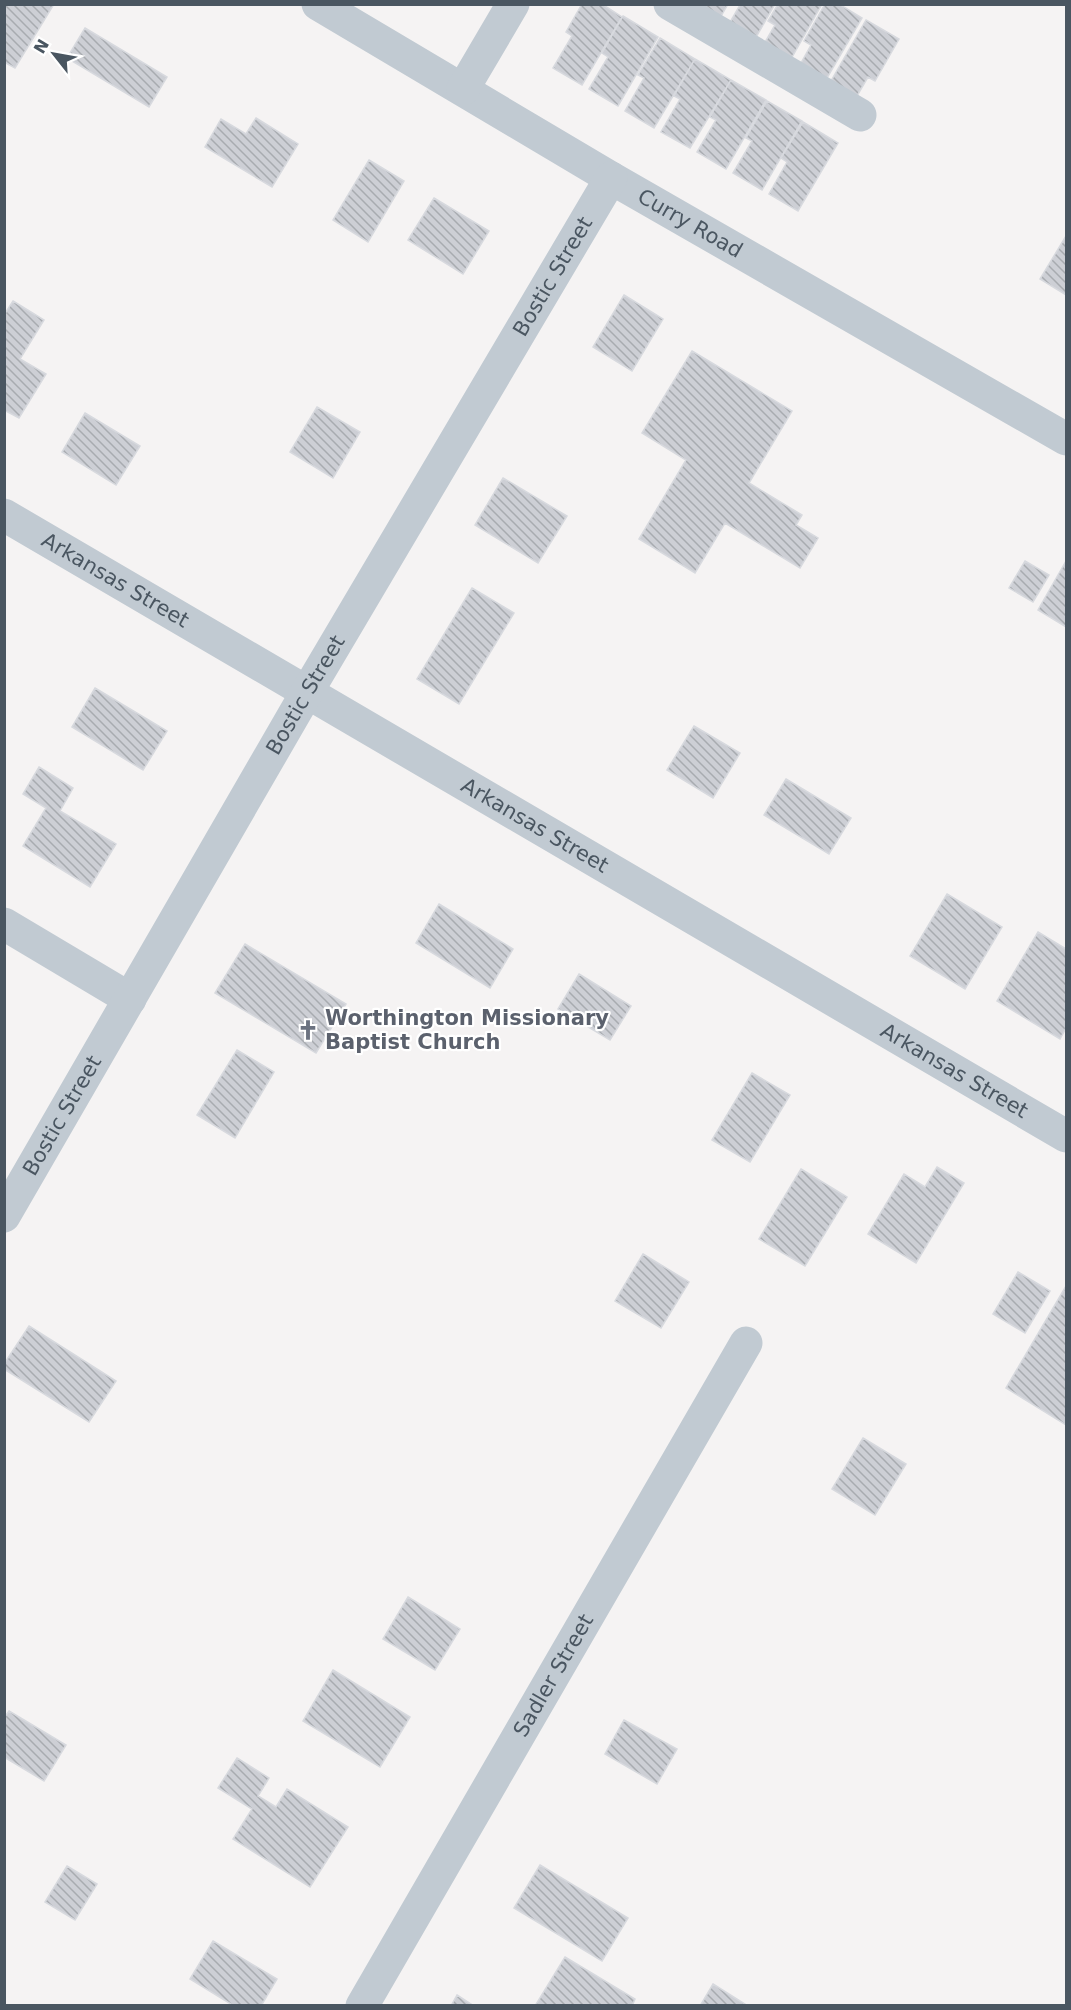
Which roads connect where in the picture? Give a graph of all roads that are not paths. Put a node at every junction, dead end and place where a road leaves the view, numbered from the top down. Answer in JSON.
{"nodes":[{"id":1,"x":318,"y":4,"type":"edge"},
{"id":2,"x":513,"y":4,"type":"edge"},
{"id":3,"x":670,"y":4,"type":"edge"},
{"id":4,"x":463,"y":90,"type":"junction"},
{"id":5,"x":860,"y":115,"type":"dead end"},
{"id":6,"x":611,"y":178,"type":"junction"},
{"id":7,"x":1066,"y":439,"type":"edge"},
{"id":8,"x":4,"y":515,"type":"edge"},
{"id":9,"x":308,"y":692,"type":"junction"},
{"id":10,"x":4,"y":924,"type":"edge"},
{"id":11,"x":130,"y":999,"type":"junction"},
{"id":12,"x":1066,"y":1136,"type":"edge"},
{"id":13,"x":4,"y":1216,"type":"edge"},
{"id":14,"x":746,"y":1344,"type":"dead end"},
{"id":15,"x":362,"y":2006,"type":"edge"}],
"edges":[{"from":1,"to":4,"type":"street","name":"Curry Road"},
{"from":2,"to":4,"type":"street"},
{"from":3,"to":5,"type":"street"},
{"from":4,"to":6,"type":"street","name":"Curry Road"},
{"from":6,"to":7,"type":"street","name":"Curry Road"},
{"from":6,"to":9,"type":"street","name":"Bostic Street"},
{"from":8,"to":9,"type":"street","name":"Arkansas Street"},
{"from":9,"to":11,"type":"street","name":"Bostic Street"},
{"from":9,"to":12,"type":"street","name":"Arkansas Street"},
{"from":10,"to":11,"type":"street"},
{"from":11,"to":13,"type":"street","name":"Bostic Street"},
{"from":14,"to":15,"type":"street","name":"Sadler Street"}]}
